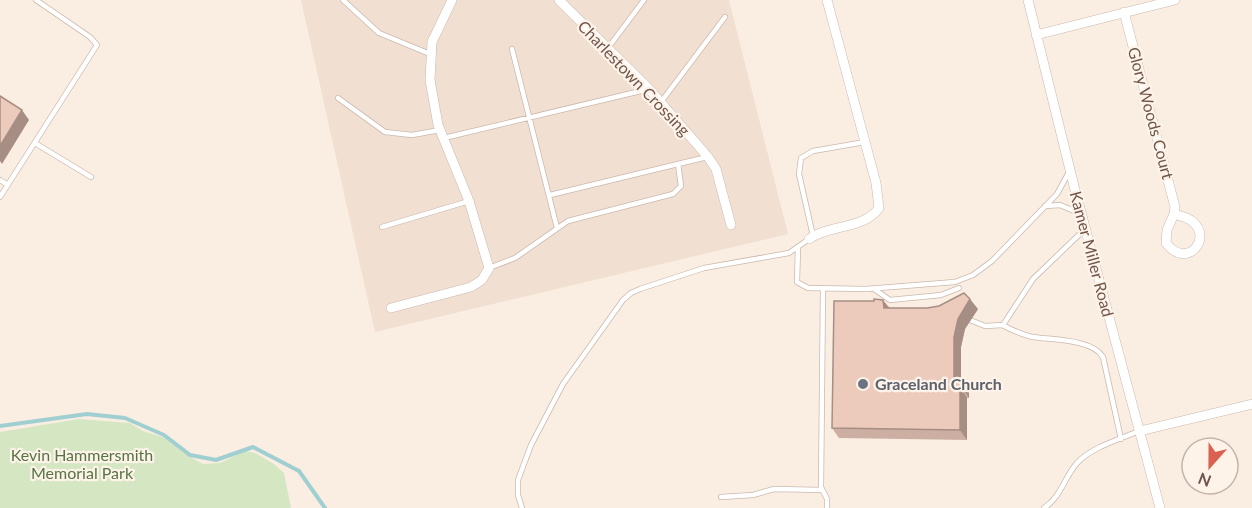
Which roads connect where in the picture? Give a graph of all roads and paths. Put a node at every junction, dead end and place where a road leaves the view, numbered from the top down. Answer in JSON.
{"nodes":[{"id":1,"x":36,"y":0,"type":"edge"},
{"id":2,"x":343,"y":0,"type":"edge"},
{"id":3,"x":452,"y":0,"type":"edge"},
{"id":4,"x":559,"y":0,"type":"edge"},
{"id":5,"x":644,"y":0,"type":"edge"},
{"id":6,"x":827,"y":0,"type":"edge"},
{"id":7,"x":1028,"y":0,"type":"edge"},
{"id":8,"x":1175,"y":0,"type":"edge"},
{"id":9,"x":1124,"y":12,"type":"junction"},
{"id":10,"x":725,"y":17,"type":"dead end"},
{"id":11,"x":1036,"y":35,"type":"junction"},
{"id":12,"x":608,"y":48,"type":"junction"},
{"id":13,"x":512,"y":50,"type":"dead end"},
{"id":14,"x":430,"y":54,"type":"junction"},
{"id":15,"x":649,"y":89,"type":"junction"},
{"id":16,"x":338,"y":98,"type":"dead end"},
{"id":17,"x":661,"y":102,"type":"junction"},
{"id":18,"x":530,"y":118,"type":"junction"},
{"id":19,"x":442,"y":134,"type":"junction"},
{"id":20,"x":865,"y":142,"type":"junction"},
{"id":21,"x":35,"y":143,"type":"junction"},
{"id":22,"x":708,"y":157,"type":"junction"},
{"id":23,"x":678,"y":164,"type":"junction"},
{"id":24,"x":1070,"y":169,"type":"junction"},
{"id":25,"x":91,"y":177,"type":"dead end"},
{"id":26,"x":0,"y":180,"type":"edge"},
{"id":27,"x":8,"y":185,"type":"junction"},
{"id":28,"x":550,"y":195,"type":"junction"},
{"id":29,"x":0,"y":197,"type":"edge"},
{"id":30,"x":469,"y":201,"type":"junction"},
{"id":31,"x":1045,"y":207,"type":"junction"},
{"id":32,"x":1081,"y":214,"type":"junction"},
{"id":33,"x":1174,"y":214,"type":"junction"},
{"id":34,"x":732,"y":225,"type":"dead end"},
{"id":35,"x":382,"y":227,"type":"dead end"},
{"id":36,"x":557,"y":228,"type":"junction"},
{"id":37,"x":1085,"y":229,"type":"junction"},
{"id":38,"x":811,"y":237,"type":"junction"},
{"id":39,"x":798,"y":248,"type":"junction"},
{"id":40,"x":489,"y":268,"type":"junction"},
{"id":41,"x":960,"y":280,"type":"junction"},
{"id":42,"x":874,"y":288,"type":"junction"},
{"id":43,"x":958,"y":288,"type":"junction"},
{"id":44,"x":823,"y":289,"type":"junction"},
{"id":45,"x":957,"y":301,"type":"edge"},
{"id":46,"x":391,"y":308,"type":"dead end"},
{"id":47,"x":970,"y":320,"type":"dead end"},
{"id":48,"x":1002,"y":325,"type":"junction"},
{"id":49,"x":1252,"y":404,"type":"edge"},
{"id":50,"x":1140,"y":431,"type":"junction"},
{"id":51,"x":1121,"y":439,"type":"junction"},
{"id":52,"x":822,"y":490,"type":"junction"},
{"id":53,"x":721,"y":497,"type":"dead end"},
{"id":54,"x":522,"y":508,"type":"edge"},
{"id":55,"x":827,"y":508,"type":"edge"},
{"id":56,"x":1044,"y":508,"type":"edge"},
{"id":57,"x":1160,"y":508,"type":"edge"}],
"edges":[{"from":1,"to":21,"type":"lane"},
{"from":2,"to":14,"type":"lane"},
{"from":3,"to":14,"type":"street"},
{"from":4,"to":12,"type":"street","name":"Charlestown Crossing"},
{"from":5,"to":12,"type":"lane"},
{"from":6,"to":20,"type":"street"},
{"from":7,"to":11,"type":"street","name":"Kamer Miller Road"},
{"from":8,"to":9,"type":"street"},
{"from":9,"to":11,"type":"street"},
{"from":9,"to":33,"type":"street","name":"Glory Woods Court"},
{"from":10,"to":17,"type":"lane"},
{"from":11,"to":24,"type":"street","name":"Kamer Miller Road"},
{"from":12,"to":15,"type":"street","name":"Charlestown Crossing"},
{"from":13,"to":18,"type":"lane"},
{"from":14,"to":19,"type":"street"},
{"from":15,"to":17,"type":"street","name":"Charlestown Crossing"},
{"from":15,"to":18,"type":"lane"},
{"from":16,"to":19,"type":"lane"},
{"from":17,"to":22,"type":"street","name":"Charlestown Crossing"},
{"from":18,"to":19,"type":"lane"},
{"from":18,"to":28,"type":"lane"},
{"from":19,"to":30,"type":"street"},
{"from":20,"to":38,"type":"street"},
{"from":20,"to":38,"type":"lane"},
{"from":21,"to":25,"type":"lane"},
{"from":21,"to":27,"type":"lane"},
{"from":22,"to":23,"type":"lane"},
{"from":22,"to":34,"type":"street","name":"Charlestown Crossing"},
{"from":23,"to":28,"type":"lane"},
{"from":23,"to":36,"type":"lane"},
{"from":24,"to":31,"type":"lane"},
{"from":24,"to":32,"type":"street","name":"Kamer Miller Road"},
{"from":26,"to":27,"type":"lane"},
{"from":27,"to":29,"type":"lane"},
{"from":28,"to":36,"type":"lane"},
{"from":30,"to":35,"type":"lane"},
{"from":30,"to":40,"type":"street"},
{"from":31,"to":32,"type":"lane"},
{"from":31,"to":41,"type":"lane"},
{"from":32,"to":37,"type":"street","name":"Kamer Miller Road"},
{"from":33,"to":33,"type":"street","name":"Glory Woods Court"},
{"from":36,"to":40,"type":"lane"},
{"from":37,"to":48,"type":"lane"},
{"from":37,"to":50,"type":"street","name":"Kamer Miller Road"},
{"from":38,"to":39,"type":"lane"},
{"from":39,"to":44,"type":"lane"},
{"from":39,"to":54,"type":"lane"},
{"from":40,"to":46,"type":"street"},
{"from":41,"to":42,"type":"lane"},
{"from":41,"to":43,"type":"lane"},
{"from":42,"to":43,"type":"lane"},
{"from":42,"to":44,"type":"lane"},
{"from":43,"to":45,"type":"lane"},
{"from":44,"to":52,"type":"lane"},
{"from":47,"to":48,"type":"lane"},
{"from":48,"to":51,"type":"lane"},
{"from":49,"to":50,"type":"street"},
{"from":50,"to":51,"type":"lane"},
{"from":50,"to":57,"type":"street","name":"Kamer Miller Road"},
{"from":51,"to":56,"type":"lane"},
{"from":52,"to":53,"type":"lane"},
{"from":52,"to":55,"type":"lane"}]}
